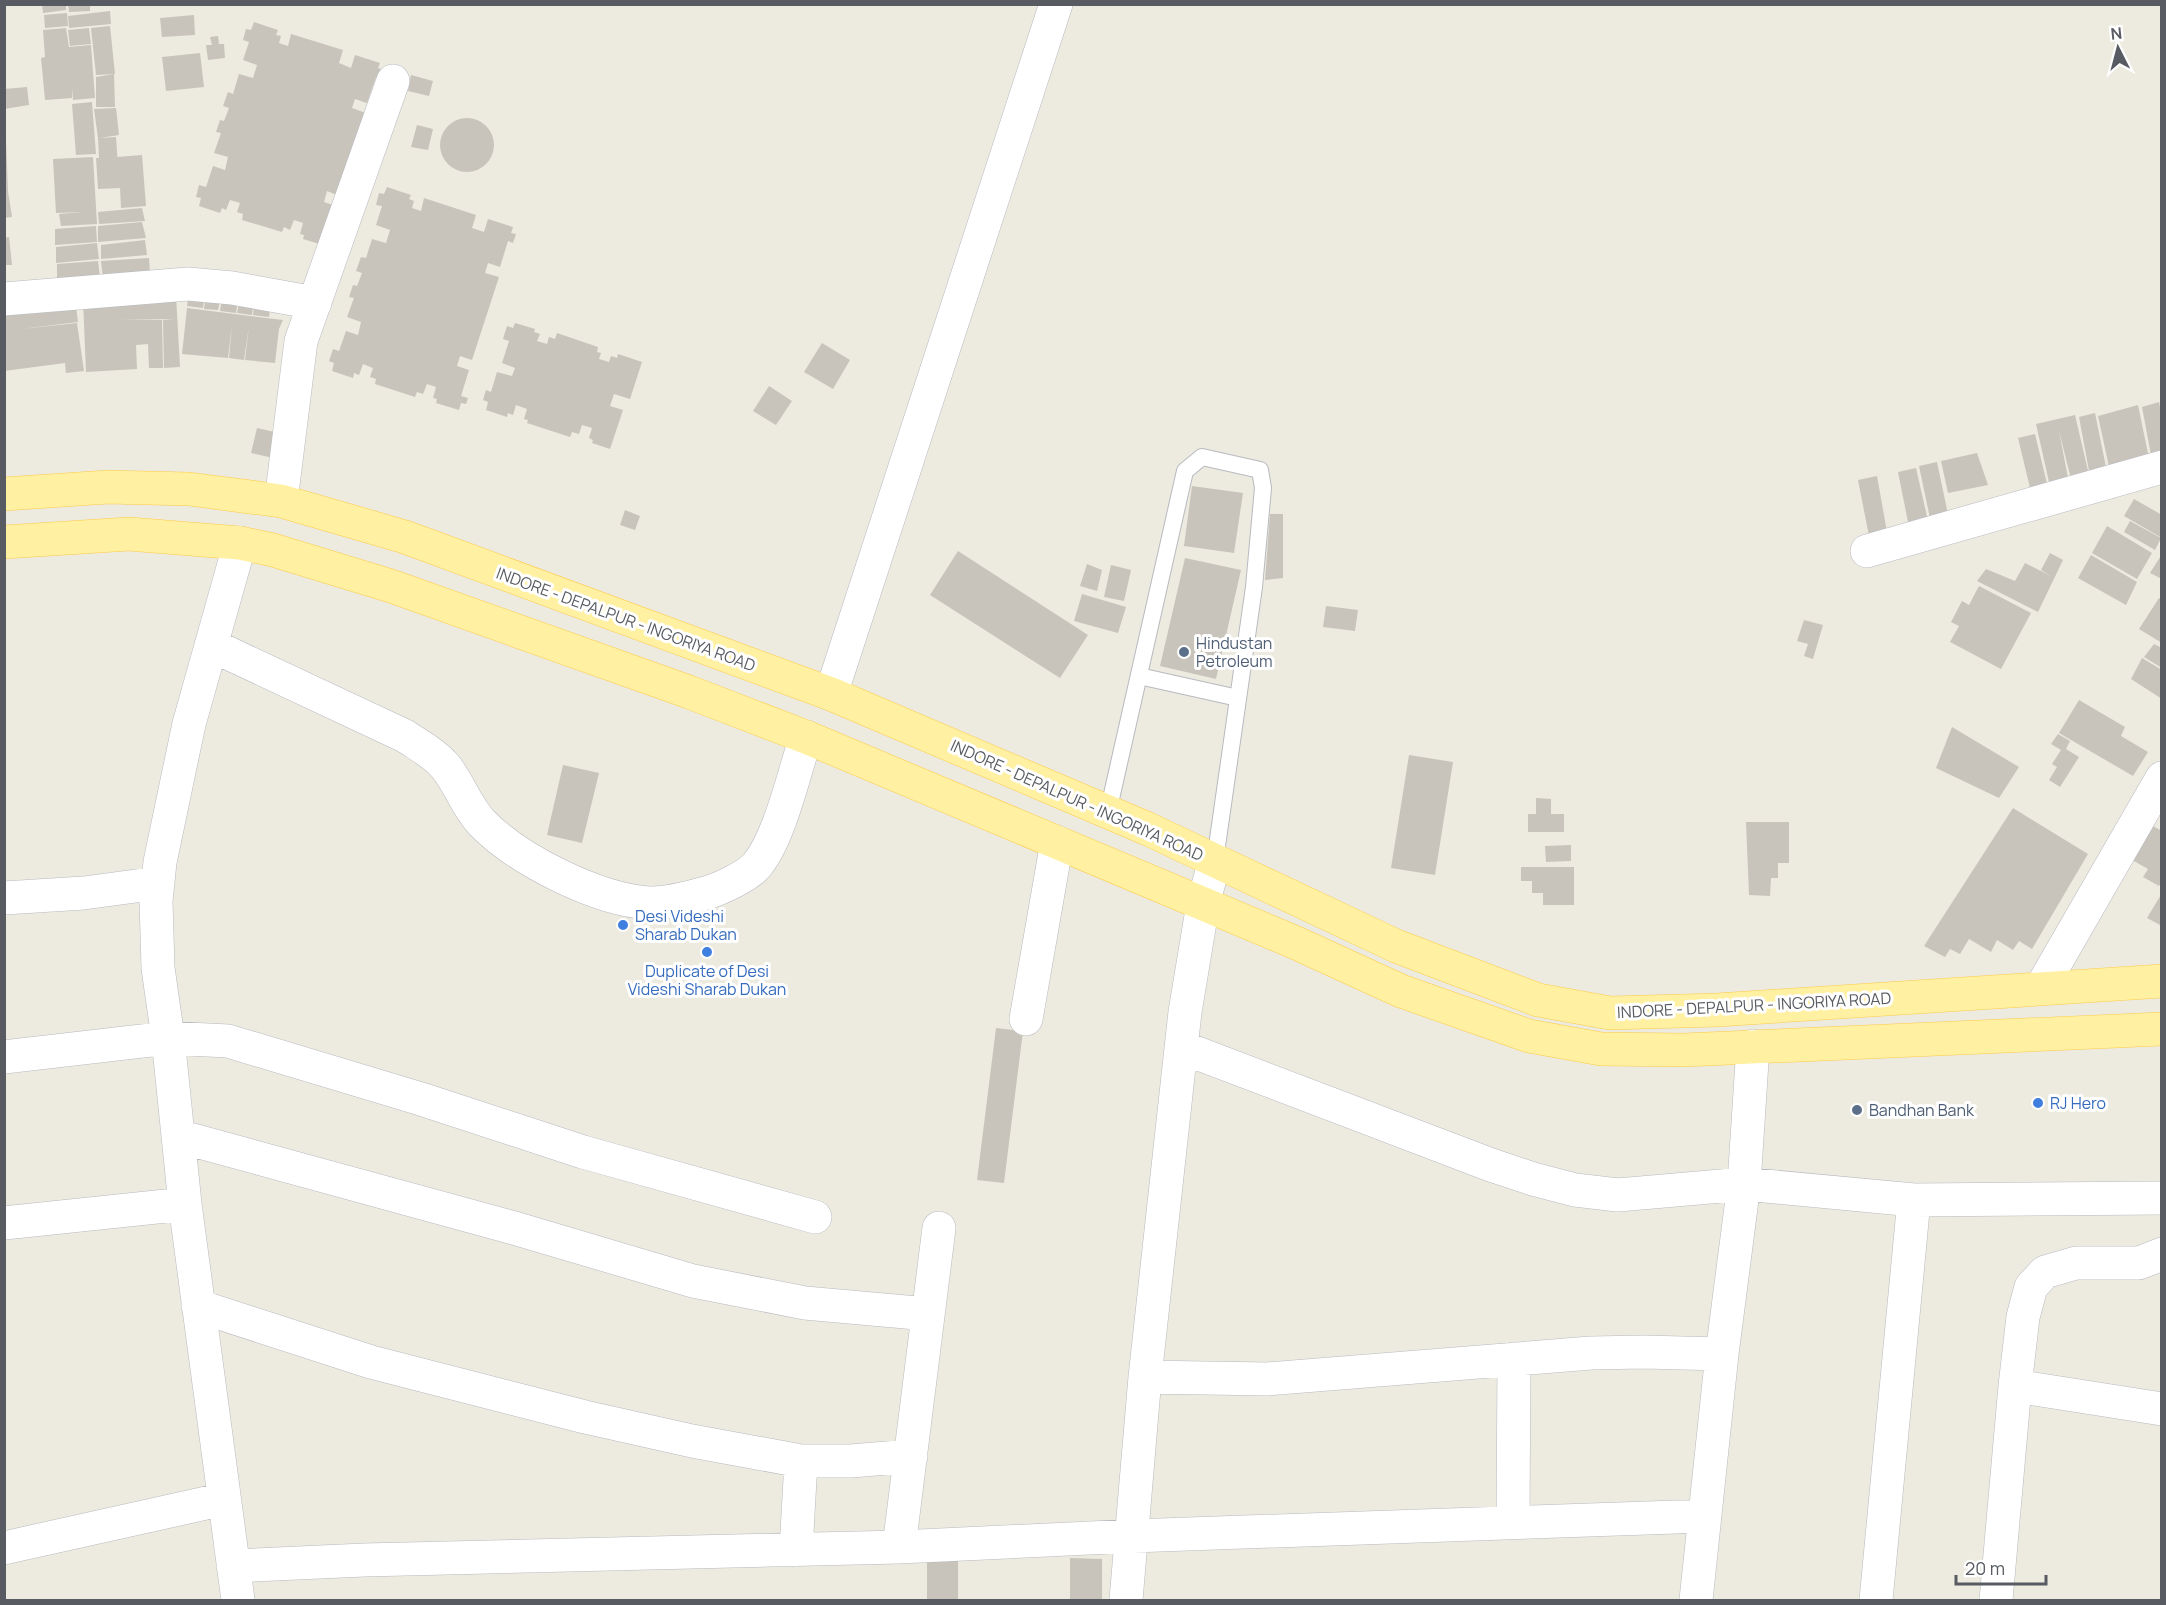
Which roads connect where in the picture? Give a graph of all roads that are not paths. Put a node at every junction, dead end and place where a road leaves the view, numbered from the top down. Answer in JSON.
{"nodes":[{"id":1,"x":1056,"y":4,"type":"edge"},
{"id":2,"x":393,"y":81,"type":"dead end"},
{"id":3,"x":4,"y":299,"type":"edge"},
{"id":4,"x":315,"y":303,"type":"junction"},
{"id":5,"x":2162,"y":467,"type":"edge"},
{"id":6,"x":4,"y":494,"type":"edge"},
{"id":7,"x":280,"y":501,"type":"junction"},
{"id":8,"x":4,"y":542,"type":"edge"},
{"id":9,"x":240,"y":543,"type":"junction"},
{"id":10,"x":1867,"y":551,"type":"dead end"},
{"id":11,"x":211,"y":645,"type":"junction"},
{"id":12,"x":1139,"y":676,"type":"junction"},
{"id":13,"x":831,"y":694,"type":"junction"},
{"id":14,"x":1238,"y":698,"type":"junction"},
{"id":15,"x":806,"y":737,"type":"junction"},
{"id":16,"x":2162,"y":778,"type":"edge"},
{"id":17,"x":1108,"y":812,"type":"junction"},
{"id":18,"x":1057,"y":842,"type":"junction"},
{"id":19,"x":1215,"y":860,"type":"junction"},
{"id":20,"x":158,"y":883,"type":"junction"},
{"id":21,"x":4,"y":898,"type":"edge"},
{"id":22,"x":1203,"y":904,"type":"junction"},
{"id":23,"x":2162,"y":981,"type":"edge"},
{"id":24,"x":2041,"y":988,"type":"junction"},
{"id":25,"x":1026,"y":1019,"type":"dead end"},
{"id":26,"x":2162,"y":1029,"type":"edge"},
{"id":27,"x":168,"y":1038,"type":"junction"},
{"id":28,"x":1753,"y":1046,"type":"junction"},
{"id":29,"x":1181,"y":1047,"type":"junction"},
{"id":30,"x":4,"y":1057,"type":"edge"},
{"id":31,"x":178,"y":1136,"type":"junction"},
{"id":32,"x":1744,"y":1184,"type":"junction"},
{"id":33,"x":2162,"y":1198,"type":"edge"},
{"id":34,"x":1914,"y":1200,"type":"junction"},
{"id":35,"x":185,"y":1204,"type":"junction"},
{"id":36,"x":815,"y":1217,"type":"dead end"},
{"id":37,"x":4,"y":1223,"type":"edge"},
{"id":38,"x":939,"y":1228,"type":"dead end"},
{"id":39,"x":2162,"y":1254,"type":"edge"},
{"id":40,"x":198,"y":1306,"type":"junction"},
{"id":41,"x":928,"y":1314,"type":"junction"},
{"id":42,"x":1722,"y":1354,"type":"junction"},
{"id":43,"x":1514,"y":1359,"type":"junction"},
{"id":44,"x":1145,"y":1377,"type":"junction"},
{"id":45,"x":2015,"y":1386,"type":"junction"},
{"id":46,"x":2162,"y":1409,"type":"edge"},
{"id":47,"x":911,"y":1456,"type":"junction"},
{"id":48,"x":801,"y":1461,"type":"junction"},
{"id":49,"x":224,"y":1499,"type":"junction"},
{"id":50,"x":1705,"y":1516,"type":"junction"},
{"id":51,"x":1513,"y":1522,"type":"junction"},
{"id":52,"x":1132,"y":1536,"type":"junction"},
{"id":53,"x":899,"y":1547,"type":"junction"},
{"id":54,"x":4,"y":1548,"type":"edge"},
{"id":55,"x":796,"y":1550,"type":"junction"},
{"id":56,"x":233,"y":1566,"type":"junction"},
{"id":57,"x":238,"y":1600,"type":"edge"},
{"id":58,"x":1126,"y":1600,"type":"edge"},
{"id":59,"x":1696,"y":1600,"type":"edge"},
{"id":60,"x":1876,"y":1600,"type":"edge"},
{"id":61,"x":1996,"y":1600,"type":"edge"}],
"edges":[{"from":1,"to":13,"type":"street"},
{"from":2,"to":4,"type":"street"},
{"from":3,"to":4,"type":"street"},
{"from":4,"to":7,"type":"street"},
{"from":5,"to":10,"type":"street"},
{"from":6,"to":7,"type":"main road","name":"INDORE - DEPALPUR - INGORIYA ROAD"},
{"from":7,"to":13,"type":"main road","name":"INDORE - DEPALPUR - INGORIYA ROAD"},
{"from":8,"to":9,"type":"main road"},
{"from":9,"to":11,"type":"street"},
{"from":9,"to":15,"type":"main road"},
{"from":11,"to":15,"type":"street"},
{"from":11,"to":20,"type":"street"},
{"from":12,"to":14,"type":"lane"},
{"from":12,"to":14,"type":"lane"},
{"from":12,"to":17,"type":"lane"},
{"from":13,"to":17,"type":"main road","name":"INDORE - DEPALPUR - INGORIYA ROAD"},
{"from":14,"to":19,"type":"lane"},
{"from":15,"to":18,"type":"main road"},
{"from":16,"to":24,"type":"street"},
{"from":17,"to":19,"type":"main road","name":"INDORE - DEPALPUR - INGORIYA ROAD"},
{"from":18,"to":22,"type":"main road"},
{"from":18,"to":25,"type":"street"},
{"from":19,"to":22,"type":"street"},
{"from":19,"to":24,"type":"main road","name":"INDORE - DEPALPUR - INGORIYA ROAD"},
{"from":20,"to":21,"type":"street"},
{"from":20,"to":27,"type":"street"},
{"from":22,"to":28,"type":"main road"},
{"from":22,"to":29,"type":"street"},
{"from":23,"to":24,"type":"main road","name":"INDORE - DEPALPUR - INGORIYA ROAD"},
{"from":26,"to":28,"type":"main road"},
{"from":27,"to":30,"type":"street"},
{"from":27,"to":31,"type":"street"},
{"from":27,"to":36,"type":"street"},
{"from":28,"to":32,"type":"street"},
{"from":29,"to":32,"type":"street"},
{"from":29,"to":44,"type":"street"},
{"from":31,"to":35,"type":"street"},
{"from":31,"to":41,"type":"street"},
{"from":32,"to":34,"type":"street"},
{"from":32,"to":42,"type":"street"},
{"from":33,"to":34,"type":"street"},
{"from":34,"to":60,"type":"street"},
{"from":35,"to":37,"type":"street"},
{"from":35,"to":40,"type":"street"},
{"from":38,"to":41,"type":"street"},
{"from":39,"to":45,"type":"street"},
{"from":40,"to":48,"type":"street"},
{"from":40,"to":49,"type":"street"},
{"from":41,"to":47,"type":"street"},
{"from":42,"to":43,"type":"street"},
{"from":42,"to":50,"type":"street"},
{"from":43,"to":44,"type":"street"},
{"from":43,"to":51,"type":"street"},
{"from":44,"to":52,"type":"street"},
{"from":45,"to":46,"type":"street"},
{"from":45,"to":61,"type":"street"},
{"from":47,"to":48,"type":"street"},
{"from":47,"to":53,"type":"street"},
{"from":48,"to":55,"type":"street"},
{"from":49,"to":54,"type":"street"},
{"from":49,"to":56,"type":"street"},
{"from":50,"to":51,"type":"street"},
{"from":50,"to":59,"type":"street"},
{"from":51,"to":52,"type":"street"},
{"from":52,"to":53,"type":"street"},
{"from":52,"to":58,"type":"street"},
{"from":53,"to":55,"type":"street"},
{"from":55,"to":56,"type":"street"},
{"from":56,"to":57,"type":"street"}]}
